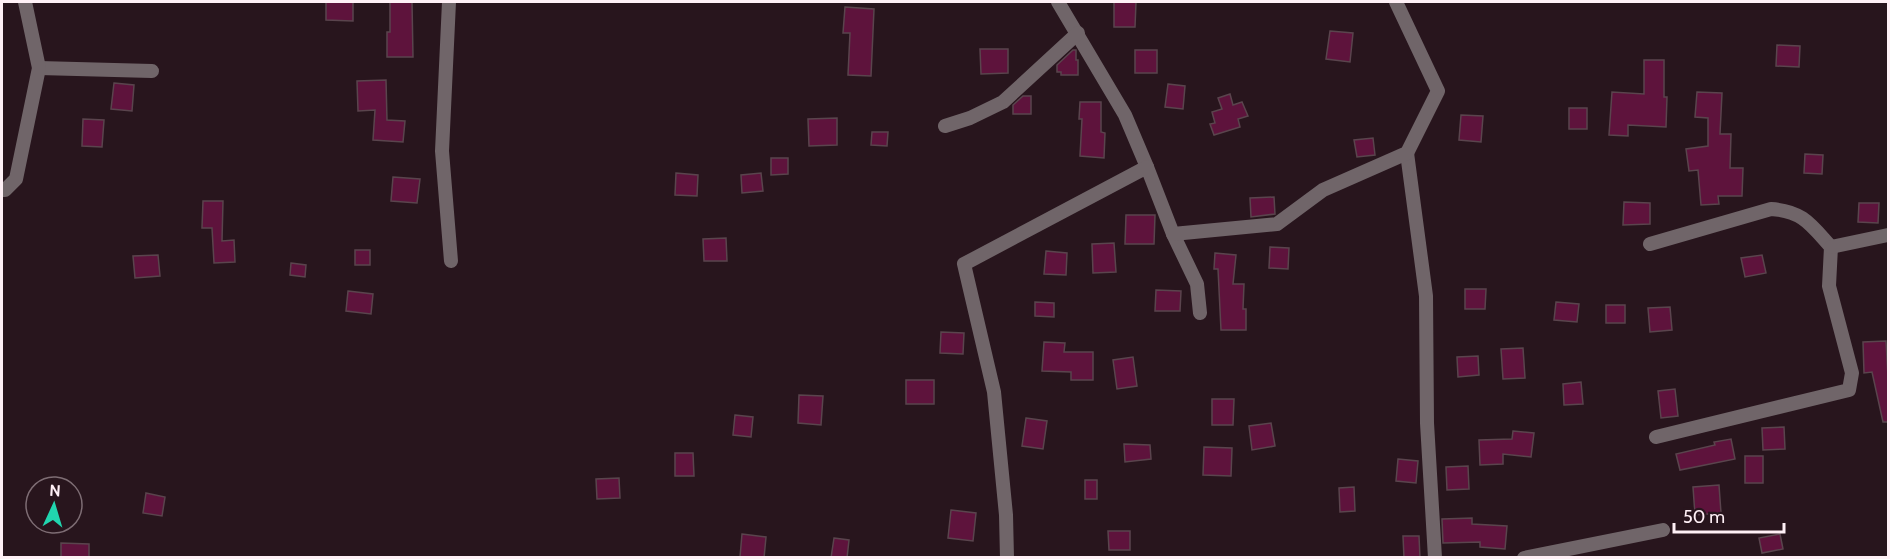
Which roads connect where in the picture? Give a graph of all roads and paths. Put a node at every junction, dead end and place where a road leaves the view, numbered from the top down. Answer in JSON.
{"nodes":[{"id":1,"x":25,"y":2,"type":"edge"},
{"id":2,"x":449,"y":2,"type":"edge"},
{"id":3,"x":1058,"y":2,"type":"edge"},
{"id":4,"x":1396,"y":2,"type":"edge"},
{"id":5,"x":1078,"y":33,"type":"junction"},
{"id":6,"x":39,"y":68,"type":"junction"},
{"id":7,"x":152,"y":71,"type":"dead end"},
{"id":8,"x":945,"y":126,"type":"dead end"},
{"id":9,"x":1407,"y":153,"type":"junction"},
{"id":10,"x":1147,"y":167,"type":"junction"},
{"id":11,"x":2,"y":190,"type":"edge"},
{"id":12,"x":1173,"y":234,"type":"junction"},
{"id":13,"x":1888,"y":235,"type":"edge"},
{"id":14,"x":1650,"y":244,"type":"dead end"},
{"id":15,"x":1831,"y":248,"type":"junction"},
{"id":16,"x":451,"y":261,"type":"dead end"},
{"id":17,"x":1200,"y":312,"type":"dead end"},
{"id":18,"x":1656,"y":437,"type":"dead end"},
{"id":19,"x":1663,"y":530,"type":"dead end"},
{"id":20,"x":1007,"y":558,"type":"edge"},
{"id":21,"x":1435,"y":558,"type":"edge"},
{"id":22,"x":1524,"y":558,"type":"edge"}],
"edges":[{"from":1,"to":6,"type":"street"},
{"from":2,"to":16,"type":"street"},
{"from":3,"to":5,"type":"street"},
{"from":4,"to":9,"type":"street"},
{"from":5,"to":8,"type":"street"},
{"from":5,"to":10,"type":"street"},
{"from":6,"to":7,"type":"street"},
{"from":6,"to":11,"type":"street"},
{"from":9,"to":12,"type":"street"},
{"from":9,"to":21,"type":"street"},
{"from":10,"to":12,"type":"street"},
{"from":10,"to":20,"type":"street"},
{"from":12,"to":17,"type":"street"},
{"from":13,"to":15,"type":"street"},
{"from":14,"to":15,"type":"street"},
{"from":15,"to":18,"type":"street"},
{"from":19,"to":22,"type":"street"}]}
